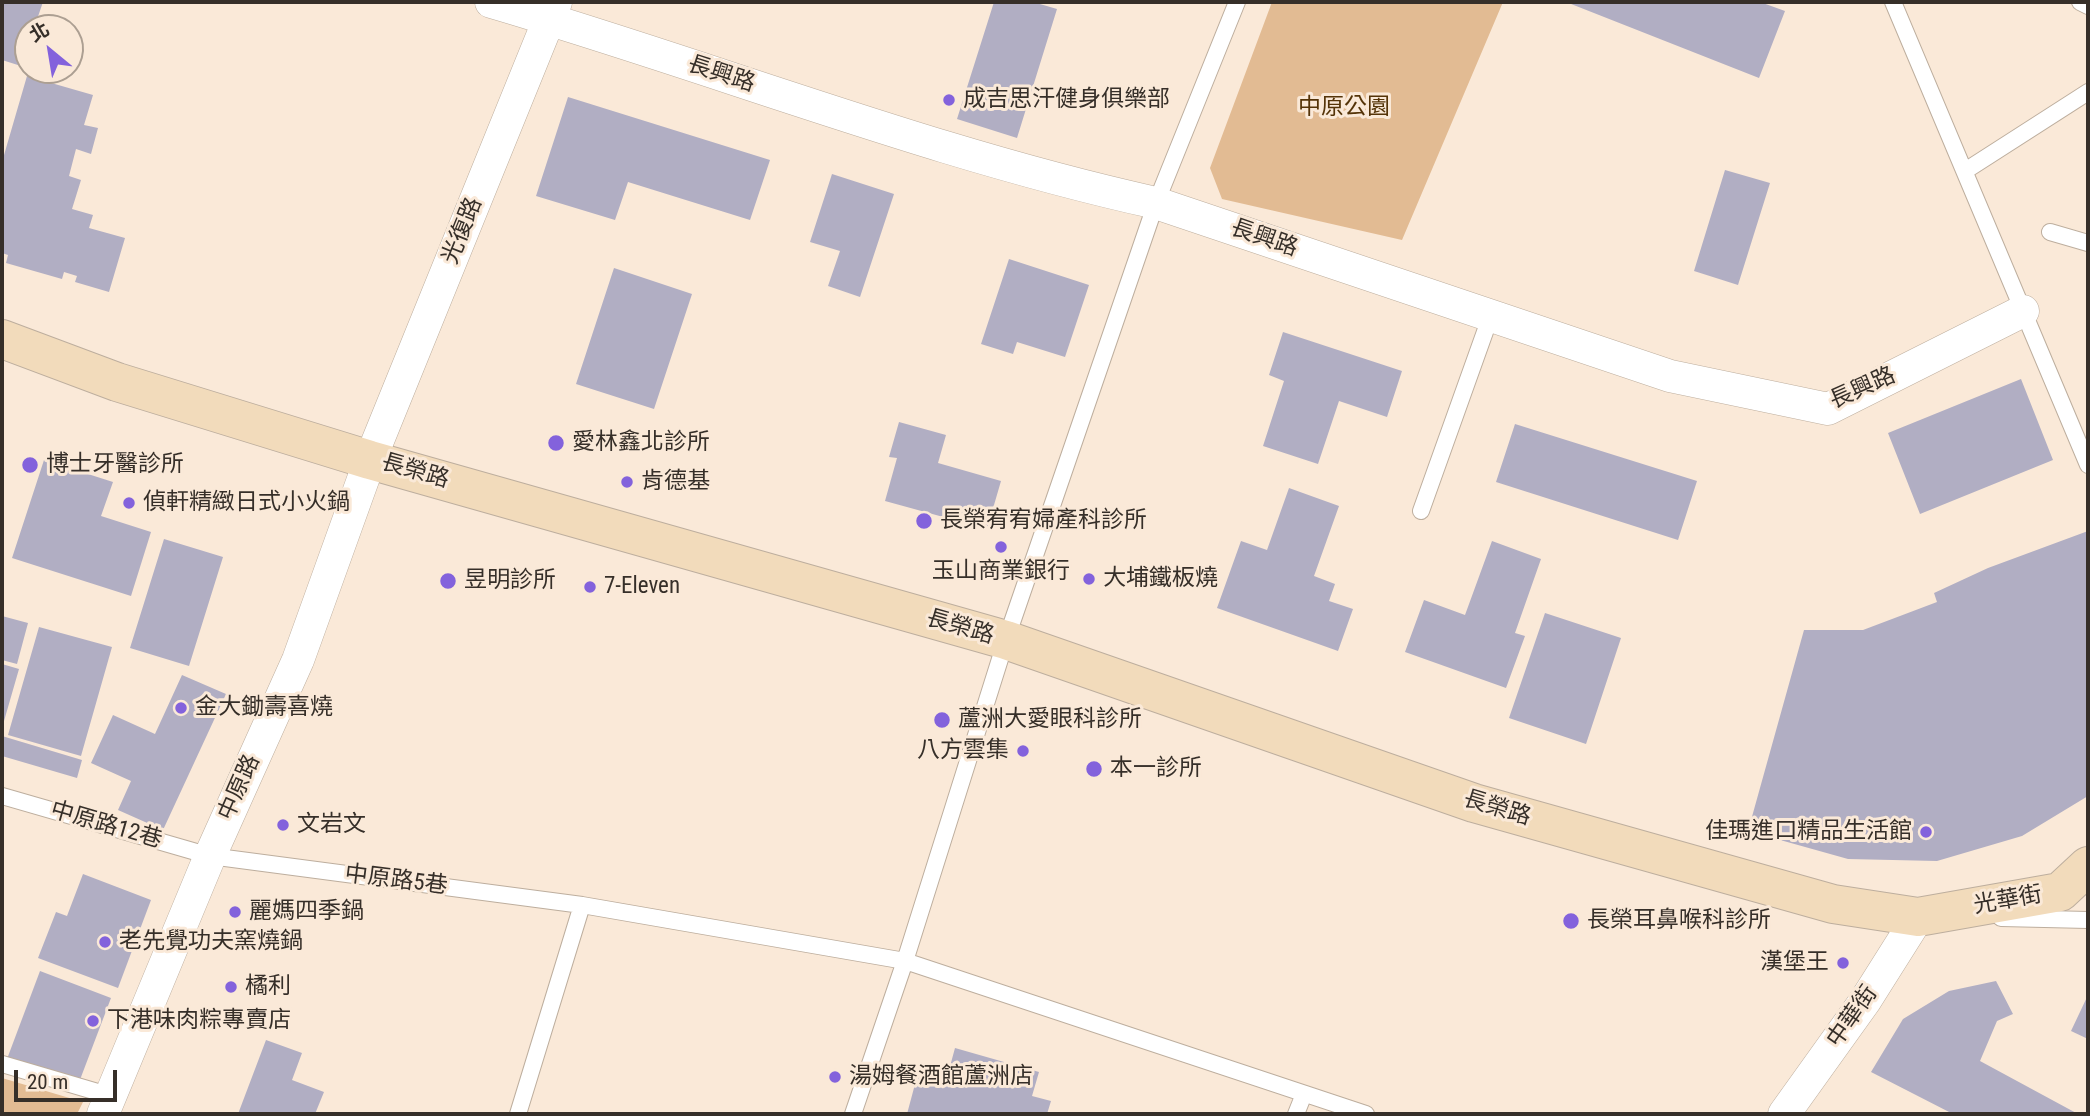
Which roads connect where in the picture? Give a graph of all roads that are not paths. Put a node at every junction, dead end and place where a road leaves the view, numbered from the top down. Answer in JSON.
{"nodes":[{"id":1,"x":491,"y":2,"type":"edge"},
{"id":2,"x":1237,"y":2,"type":"edge"},
{"id":3,"x":1893,"y":2,"type":"edge"},
{"id":4,"x":2080,"y":2,"type":"edge"},
{"id":5,"x":2088,"y":6,"type":"edge"},
{"id":6,"x":553,"y":10,"type":"edge"},
{"id":7,"x":2088,"y":92,"type":"edge"},
{"id":8,"x":1965,"y":171,"type":"junction"},
{"id":9,"x":1156,"y":203,"type":"junction"},
{"id":10,"x":2050,"y":232,"type":"dead end"},
{"id":11,"x":2088,"y":243,"type":"edge"},
{"id":12,"x":2023,"y":311,"type":"junction"},
{"id":13,"x":1492,"y":315,"type":"junction"},
{"id":14,"x":2,"y":339,"type":"edge"},
{"id":15,"x":370,"y":460,"type":"junction"},
{"id":16,"x":2088,"y":465,"type":"edge"},
{"id":17,"x":1421,"y":511,"type":"dead end"},
{"id":18,"x":1006,"y":640,"type":"junction"},
{"id":19,"x":2,"y":796,"type":"edge"},
{"id":20,"x":210,"y":856,"type":"junction"},
{"id":21,"x":2088,"y":866,"type":"edge"},
{"id":22,"x":582,"y":905,"type":"junction"},
{"id":23,"x":1918,"y":918,"type":"junction"},
{"id":24,"x":2088,"y":919,"type":"edge"},
{"id":25,"x":905,"y":961,"type":"junction"},
{"id":26,"x":2,"y":1064,"type":"edge"},
{"id":27,"x":1304,"y":1094,"type":"junction"},
{"id":28,"x":107,"y":1105,"type":"edge"},
{"id":29,"x":518,"y":1114,"type":"edge"},
{"id":30,"x":853,"y":1114,"type":"edge"},
{"id":31,"x":1296,"y":1114,"type":"edge"},
{"id":32,"x":1366,"y":1114,"type":"edge"},
{"id":33,"x":1784,"y":1114,"type":"edge"}],
"edges":[{"from":1,"to":6,"type":"street","name":"長興路"},
{"from":2,"to":9,"type":"lane"},
{"from":3,"to":8,"type":"lane"},
{"from":4,"to":5,"type":"lane"},
{"from":6,"to":9,"type":"street","name":"長興路"},
{"from":6,"to":15,"type":"street","name":"光復路"},
{"from":7,"to":8,"type":"lane"},
{"from":8,"to":12,"type":"lane"},
{"from":9,"to":13,"type":"street","name":"長興路"},
{"from":9,"to":18,"type":"lane"},
{"from":10,"to":11,"type":"lane"},
{"from":12,"to":13,"type":"street","name":"長興路"},
{"from":12,"to":16,"type":"lane"},
{"from":13,"to":17,"type":"lane"},
{"from":14,"to":15,"type":"street","name":"長榮路"},
{"from":15,"to":18,"type":"street","name":"長榮路"},
{"from":15,"to":20,"type":"street","name":"中原路"},
{"from":18,"to":23,"type":"street","name":"長榮路"},
{"from":18,"to":25,"type":"lane"},
{"from":19,"to":20,"type":"lane","name":"中原路12巷"},
{"from":20,"to":22,"type":"lane","name":"中原路5巷"},
{"from":20,"to":28,"type":"street","name":"中原路"},
{"from":21,"to":23,"type":"street","name":"光華街"},
{"from":22,"to":25,"type":"lane","name":"中原路5巷"},
{"from":22,"to":29,"type":"lane"},
{"from":23,"to":24,"type":"lane"},
{"from":23,"to":33,"type":"street","name":"中華街"},
{"from":25,"to":27,"type":"lane","name":"中原路5巷"},
{"from":25,"to":30,"type":"lane"},
{"from":26,"to":28,"type":"lane"},
{"from":27,"to":31,"type":"lane"},
{"from":27,"to":32,"type":"lane","name":"中原路5巷"}]}
